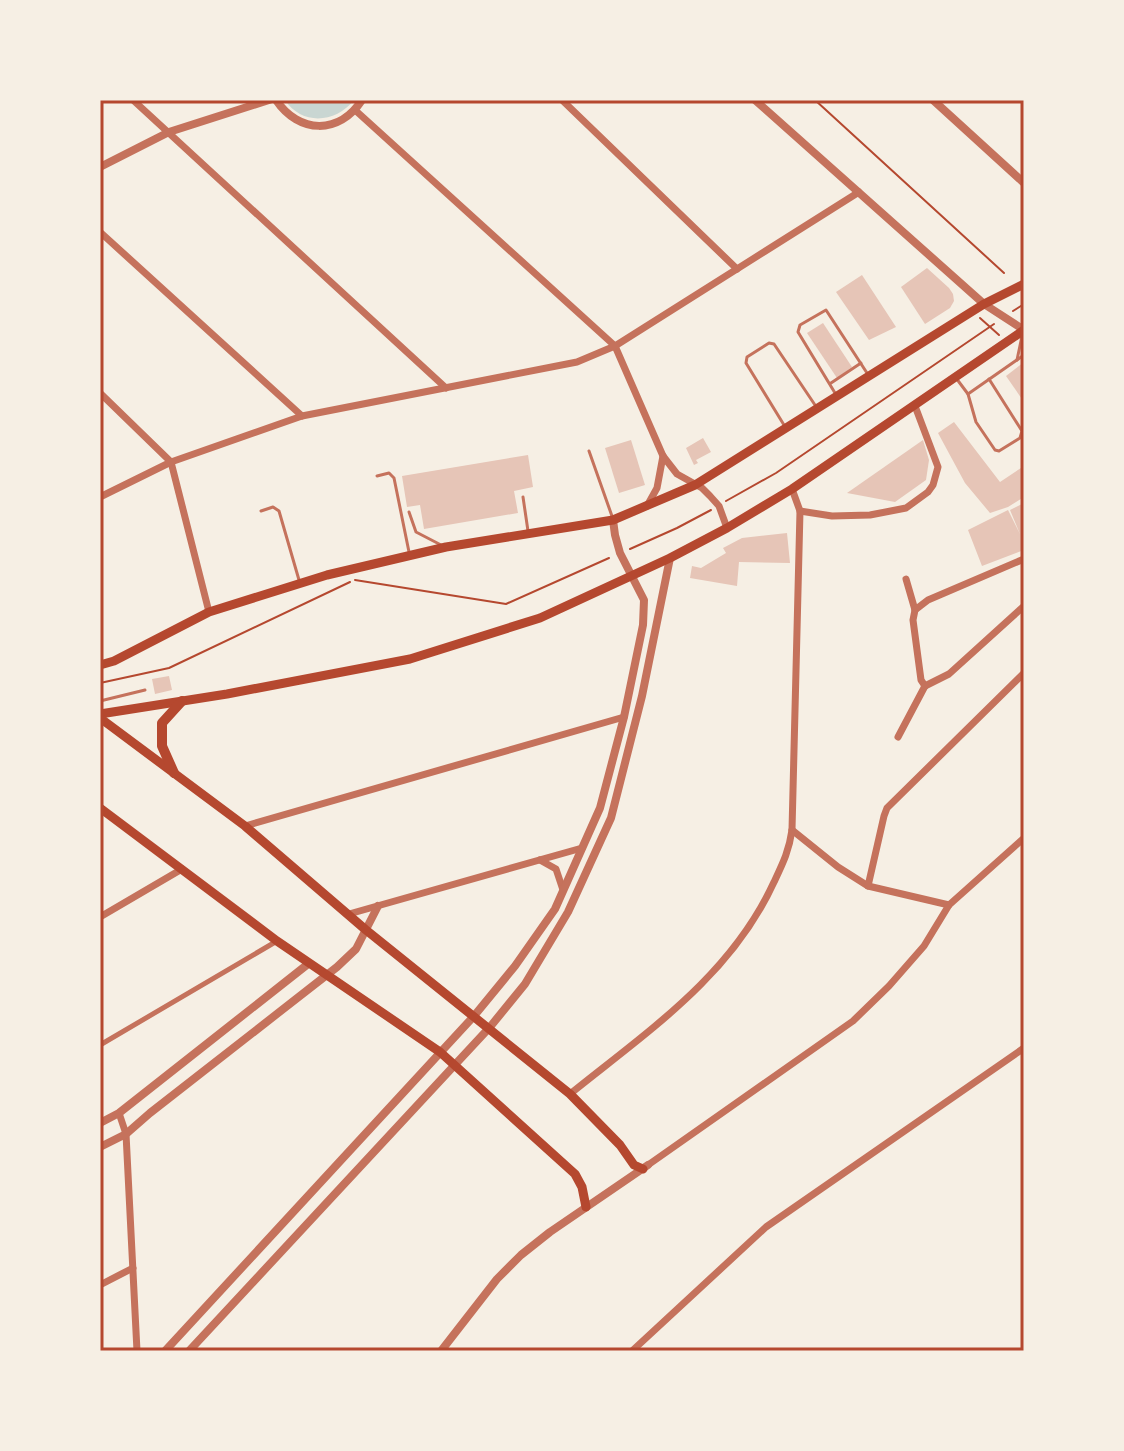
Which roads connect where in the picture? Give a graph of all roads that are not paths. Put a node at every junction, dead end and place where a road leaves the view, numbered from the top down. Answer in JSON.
{"nodes":[{"id":1,"x":133,"y":100,"type":"edge"},
{"id":2,"x":269,"y":100,"type":"edge"},
{"id":3,"x":276,"y":100,"type":"edge"},
{"id":4,"x":362,"y":100,"type":"edge"},
{"id":5,"x":562,"y":100,"type":"edge"},
{"id":6,"x":755,"y":100,"type":"edge"},
{"id":7,"x":933,"y":100,"type":"edge"},
{"id":8,"x":355,"y":110,"type":"junction"},
{"id":9,"x":169,"y":132,"type":"junction"},
{"id":10,"x":100,"y":167,"type":"edge"},
{"id":11,"x":1024,"y":183,"type":"edge"},
{"id":12,"x":859,"y":192,"type":"junction"},
{"id":13,"x":100,"y":232,"type":"edge"},
{"id":14,"x":737,"y":269,"type":"junction"},
{"id":15,"x":1024,"y":284,"type":"edge"},
{"id":16,"x":984,"y":304,"type":"junction"},
{"id":17,"x":1024,"y":330,"type":"edge"},
{"id":18,"x":615,"y":346,"type":"junction"},
{"id":19,"x":1024,"y":355,"type":"edge"},
{"id":20,"x":1017,"y":360,"type":"junction"},
{"id":21,"x":861,"y":363,"type":"junction"},
{"id":22,"x":869,"y":376,"type":"junction"},
{"id":23,"x":956,"y":378,"type":"junction"},
{"id":24,"x":989,"y":379,"type":"junction"},
{"id":25,"x":830,"y":384,"type":"junction"},
{"id":26,"x":446,"y":388,"type":"junction"},
{"id":27,"x":100,"y":393,"type":"edge"},
{"id":28,"x":968,"y":394,"type":"junction"},
{"id":29,"x":837,"y":396,"type":"junction"},
{"id":30,"x":915,"y":406,"type":"junction"},
{"id":31,"x":818,"y":408,"type":"junction"},
{"id":32,"x":302,"y":416,"type":"junction"},
{"id":33,"x":786,"y":428,"type":"junction"},
{"id":34,"x":589,"y":451,"type":"dead end"},
{"id":35,"x":663,"y":456,"type":"junction"},
{"id":36,"x":171,"y":462,"type":"junction"},
{"id":37,"x":377,"y":476,"type":"dead end"},
{"id":38,"x":695,"y":485,"type":"junction"},
{"id":39,"x":792,"y":489,"type":"junction"},
{"id":40,"x":100,"y":497,"type":"edge"},
{"id":41,"x":523,"y":497,"type":"dead end"},
{"id":42,"x":646,"y":507,"type":"junction"},
{"id":43,"x":261,"y":511,"type":"dead end"},
{"id":44,"x":800,"y":511,"type":"junction"},
{"id":45,"x":409,"y":512,"type":"dead end"},
{"id":46,"x":613,"y":520,"type":"junction"},
{"id":47,"x":727,"y":528,"type":"junction"},
{"id":48,"x":528,"y":534,"type":"junction"},
{"id":49,"x":446,"y":547,"type":"junction"},
{"id":50,"x":410,"y":556,"type":"junction"},
{"id":51,"x":670,"y":558,"type":"junction"},
{"id":52,"x":1024,"y":559,"type":"edge"},
{"id":53,"x":630,"y":575,"type":"junction"},
{"id":54,"x":906,"y":579,"type":"dead end"},
{"id":55,"x":300,"y":584,"type":"junction"},
{"id":56,"x":1024,"y":606,"type":"edge"},
{"id":57,"x":915,"y":610,"type":"junction"},
{"id":58,"x":209,"y":612,"type":"junction"},
{"id":59,"x":100,"y":665,"type":"edge"},
{"id":60,"x":1024,"y":673,"type":"edge"},
{"id":61,"x":925,"y":686,"type":"junction"},
{"id":62,"x":145,"y":690,"type":"dead end"},
{"id":63,"x":100,"y":701,"type":"edge"},
{"id":64,"x":182,"y":701,"type":"junction"},
{"id":65,"x":100,"y":716,"type":"edge"},
{"id":66,"x":624,"y":717,"type":"junction"},
{"id":67,"x":898,"y":737,"type":"dead end"},
{"id":68,"x":174,"y":773,"type":"junction"},
{"id":69,"x":100,"y":808,"type":"edge"},
{"id":70,"x":245,"y":826,"type":"junction"},
{"id":71,"x":792,"y":830,"type":"junction"},
{"id":72,"x":1024,"y":838,"type":"edge"},
{"id":73,"x":582,"y":848,"type":"junction"},
{"id":74,"x":540,"y":860,"type":"junction"},
{"id":75,"x":182,"y":869,"type":"junction"},
{"id":76,"x":868,"y":886,"type":"junction"},
{"id":77,"x":563,"y":890,"type":"junction"},
{"id":78,"x":949,"y":905,"type":"junction"},
{"id":79,"x":378,"y":906,"type":"junction"},
{"id":80,"x":349,"y":914,"type":"junction"},
{"id":81,"x":100,"y":917,"type":"edge"},
{"id":82,"x":366,"y":930,"type":"junction"},
{"id":83,"x":277,"y":941,"type":"junction"},
{"id":84,"x":308,"y":964,"type":"junction"},
{"id":85,"x":325,"y":976,"type":"junction"},
{"id":86,"x":474,"y":1016,"type":"junction"},
{"id":87,"x":490,"y":1027,"type":"junction"},
{"id":88,"x":100,"y":1045,"type":"edge"},
{"id":89,"x":1024,"y":1048,"type":"edge"},
{"id":90,"x":440,"y":1052,"type":"junction"},
{"id":91,"x":455,"y":1065,"type":"junction"},
{"id":92,"x":570,"y":1094,"type":"junction"},
{"id":93,"x":119,"y":1113,"type":"junction"},
{"id":94,"x":100,"y":1123,"type":"edge"},
{"id":95,"x":126,"y":1134,"type":"junction"},
{"id":96,"x":100,"y":1147,"type":"edge"},
{"id":97,"x":646,"y":1167,"type":"junction"},
{"id":98,"x":586,"y":1207,"type":"junction"},
{"id":99,"x":133,"y":1268,"type":"junction"},
{"id":100,"x":100,"y":1285,"type":"edge"},
{"id":101,"x":137,"y":1351,"type":"edge"},
{"id":102,"x":165,"y":1351,"type":"edge"},
{"id":103,"x":189,"y":1351,"type":"edge"},
{"id":104,"x":441,"y":1351,"type":"edge"},
{"id":105,"x":632,"y":1351,"type":"edge"}],
"edges":[{"from":1,"to":9,"type":"street"},
{"from":2,"to":9,"type":"street"},
{"from":3,"to":8,"type":"street"},
{"from":4,"to":8,"type":"street"},
{"from":5,"to":14,"type":"street"},
{"from":6,"to":12,"type":"street"},
{"from":7,"to":11,"type":"street"},
{"from":8,"to":18,"type":"street"},
{"from":9,"to":10,"type":"street"},
{"from":9,"to":26,"type":"street"},
{"from":12,"to":14,"type":"street"},
{"from":12,"to":16,"type":"street"},
{"from":13,"to":32,"type":"street"},
{"from":14,"to":18,"type":"street"},
{"from":15,"to":16,"type":"main road"},
{"from":16,"to":17,"type":"street"},
{"from":16,"to":22,"type":"main road"},
{"from":17,"to":20,"type":"lane"},
{"from":17,"to":23,"type":"main road"},
{"from":18,"to":26,"type":"street"},
{"from":18,"to":35,"type":"street"},
{"from":19,"to":20,"type":"lane"},
{"from":20,"to":24,"type":"lane"},
{"from":21,"to":22,"type":"lane"},
{"from":21,"to":25,"type":"lane"},
{"from":21,"to":25,"type":"lane"},
{"from":22,"to":29,"type":"main road"},
{"from":23,"to":28,"type":"lane"},
{"from":23,"to":30,"type":"main road"},
{"from":24,"to":28,"type":"lane"},
{"from":24,"to":28,"type":"lane"},
{"from":25,"to":29,"type":"lane"},
{"from":26,"to":32,"type":"street"},
{"from":27,"to":36,"type":"street"},
{"from":29,"to":31,"type":"main road"},
{"from":30,"to":39,"type":"main road"},
{"from":30,"to":44,"type":"street"},
{"from":31,"to":33,"type":"main road"},
{"from":31,"to":33,"type":"lane"},
{"from":32,"to":36,"type":"street"},
{"from":33,"to":38,"type":"main road"},
{"from":34,"to":46,"type":"lane"},
{"from":35,"to":38,"type":"street"},
{"from":35,"to":42,"type":"street"},
{"from":36,"to":40,"type":"street"},
{"from":36,"to":58,"type":"street"},
{"from":37,"to":50,"type":"lane"},
{"from":38,"to":42,"type":"main road"},
{"from":38,"to":47,"type":"street"},
{"from":39,"to":44,"type":"street"},
{"from":39,"to":47,"type":"main road"},
{"from":41,"to":48,"type":"lane"},
{"from":42,"to":46,"type":"main road"},
{"from":43,"to":55,"type":"lane"},
{"from":44,"to":71,"type":"street"},
{"from":45,"to":49,"type":"lane"},
{"from":46,"to":48,"type":"main road"},
{"from":46,"to":53,"type":"street"},
{"from":47,"to":51,"type":"main road"},
{"from":48,"to":49,"type":"main road"},
{"from":49,"to":50,"type":"main road"},
{"from":50,"to":55,"type":"main road"},
{"from":51,"to":53,"type":"main road"},
{"from":51,"to":87,"type":"street"},
{"from":52,"to":57,"type":"street"},
{"from":53,"to":64,"type":"main road"},
{"from":53,"to":66,"type":"street"},
{"from":54,"to":57,"type":"street"},
{"from":55,"to":58,"type":"main road"},
{"from":56,"to":61,"type":"street"},
{"from":57,"to":61,"type":"street"},
{"from":58,"to":59,"type":"main road"},
{"from":60,"to":76,"type":"street"},
{"from":61,"to":67,"type":"street"},
{"from":62,"to":63,"type":"lane"},
{"from":64,"to":65,"type":"main road"},
{"from":64,"to":68,"type":"main road"},
{"from":65,"to":68,"type":"main road"},
{"from":66,"to":70,"type":"street"},
{"from":66,"to":73,"type":"street"},
{"from":68,"to":70,"type":"main road"},
{"from":69,"to":75,"type":"main road"},
{"from":70,"to":80,"type":"main road"},
{"from":71,"to":76,"type":"street"},
{"from":71,"to":92,"type":"street"},
{"from":72,"to":78,"type":"street"},
{"from":73,"to":74,"type":"street"},
{"from":73,"to":77,"type":"street"},
{"from":74,"to":77,"type":"street"},
{"from":74,"to":79,"type":"street"},
{"from":75,"to":81,"type":"street"},
{"from":75,"to":83,"type":"main road"},
{"from":76,"to":78,"type":"street"},
{"from":77,"to":86,"type":"street"},
{"from":78,"to":97,"type":"street"},
{"from":79,"to":80,"type":"street"},
{"from":79,"to":82,"type":"street"},
{"from":80,"to":82,"type":"main road"},
{"from":82,"to":85,"type":"street"},
{"from":82,"to":86,"type":"main road"},
{"from":83,"to":84,"type":"main road"},
{"from":83,"to":88,"type":"street"},
{"from":84,"to":85,"type":"main road"},
{"from":84,"to":93,"type":"street"},
{"from":85,"to":90,"type":"main road"},
{"from":85,"to":95,"type":"street"},
{"from":86,"to":87,"type":"main road"},
{"from":86,"to":90,"type":"street"},
{"from":87,"to":91,"type":"street"},
{"from":87,"to":92,"type":"main road"},
{"from":89,"to":105,"type":"street"},
{"from":90,"to":91,"type":"main road"},
{"from":90,"to":102,"type":"street"},
{"from":91,"to":98,"type":"main road"},
{"from":91,"to":103,"type":"street"},
{"from":92,"to":97,"type":"main road"},
{"from":93,"to":94,"type":"street"},
{"from":93,"to":95,"type":"street"},
{"from":95,"to":96,"type":"street"},
{"from":95,"to":99,"type":"street"},
{"from":97,"to":98,"type":"street"},
{"from":98,"to":104,"type":"street"},
{"from":99,"to":100,"type":"street"},
{"from":99,"to":101,"type":"street"}]}
